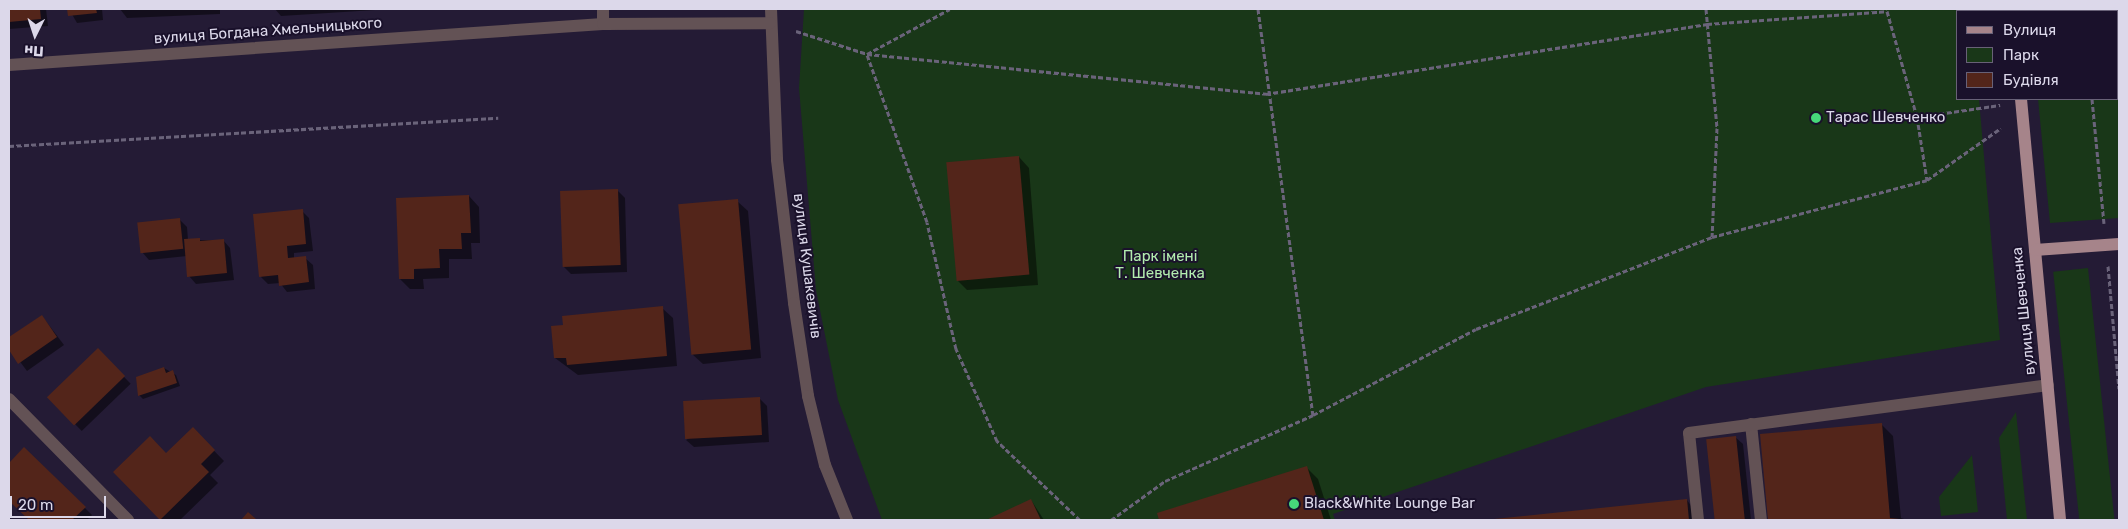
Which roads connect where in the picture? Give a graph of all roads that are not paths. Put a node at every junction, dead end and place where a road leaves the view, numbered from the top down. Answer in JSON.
{"nodes":[{"id":1,"x":603,"y":9,"type":"edge"},
{"id":2,"x":770,"y":9,"type":"edge"},
{"id":3,"x":770,"y":23,"type":"junction"},
{"id":4,"x":603,"y":24,"type":"junction"},
{"id":5,"x":9,"y":64,"type":"edge"},
{"id":6,"x":2021,"y":105,"type":"edge"},
{"id":7,"x":2119,"y":244,"type":"edge"},
{"id":8,"x":2034,"y":250,"type":"junction"},
{"id":9,"x":2048,"y":384,"type":"junction"},
{"id":10,"x":9,"y":399,"type":"edge"},
{"id":11,"x":1751,"y":424,"type":"junction"},
{"id":12,"x":125,"y":520,"type":"edge"},
{"id":13,"x":847,"y":520,"type":"edge"},
{"id":14,"x":1698,"y":520,"type":"edge"},
{"id":15,"x":1760,"y":520,"type":"edge"},
{"id":16,"x":2060,"y":520,"type":"edge"}],
"edges":[{"from":1,"to":4,"type":"street"},
{"from":2,"to":3,"type":"street","name":"вулиця Кушакевичів"},
{"from":3,"to":4,"type":"street","name":"вулиця Богдана Хмельницького"},
{"from":3,"to":13,"type":"street","name":"вулиця Кушакевичів"},
{"from":4,"to":5,"type":"street","name":"вулиця Богдана Хмельницького"},
{"from":6,"to":8,"type":"main road","name":"вулиця Шевченка"},
{"from":7,"to":8,"type":"main road"},
{"from":8,"to":9,"type":"main road","name":"вулиця Шевченка"},
{"from":9,"to":11,"type":"street"},
{"from":9,"to":16,"type":"main road","name":"вулиця Шевченка"},
{"from":10,"to":12,"type":"street"},
{"from":11,"to":14,"type":"street"},
{"from":11,"to":15,"type":"street"}]}
